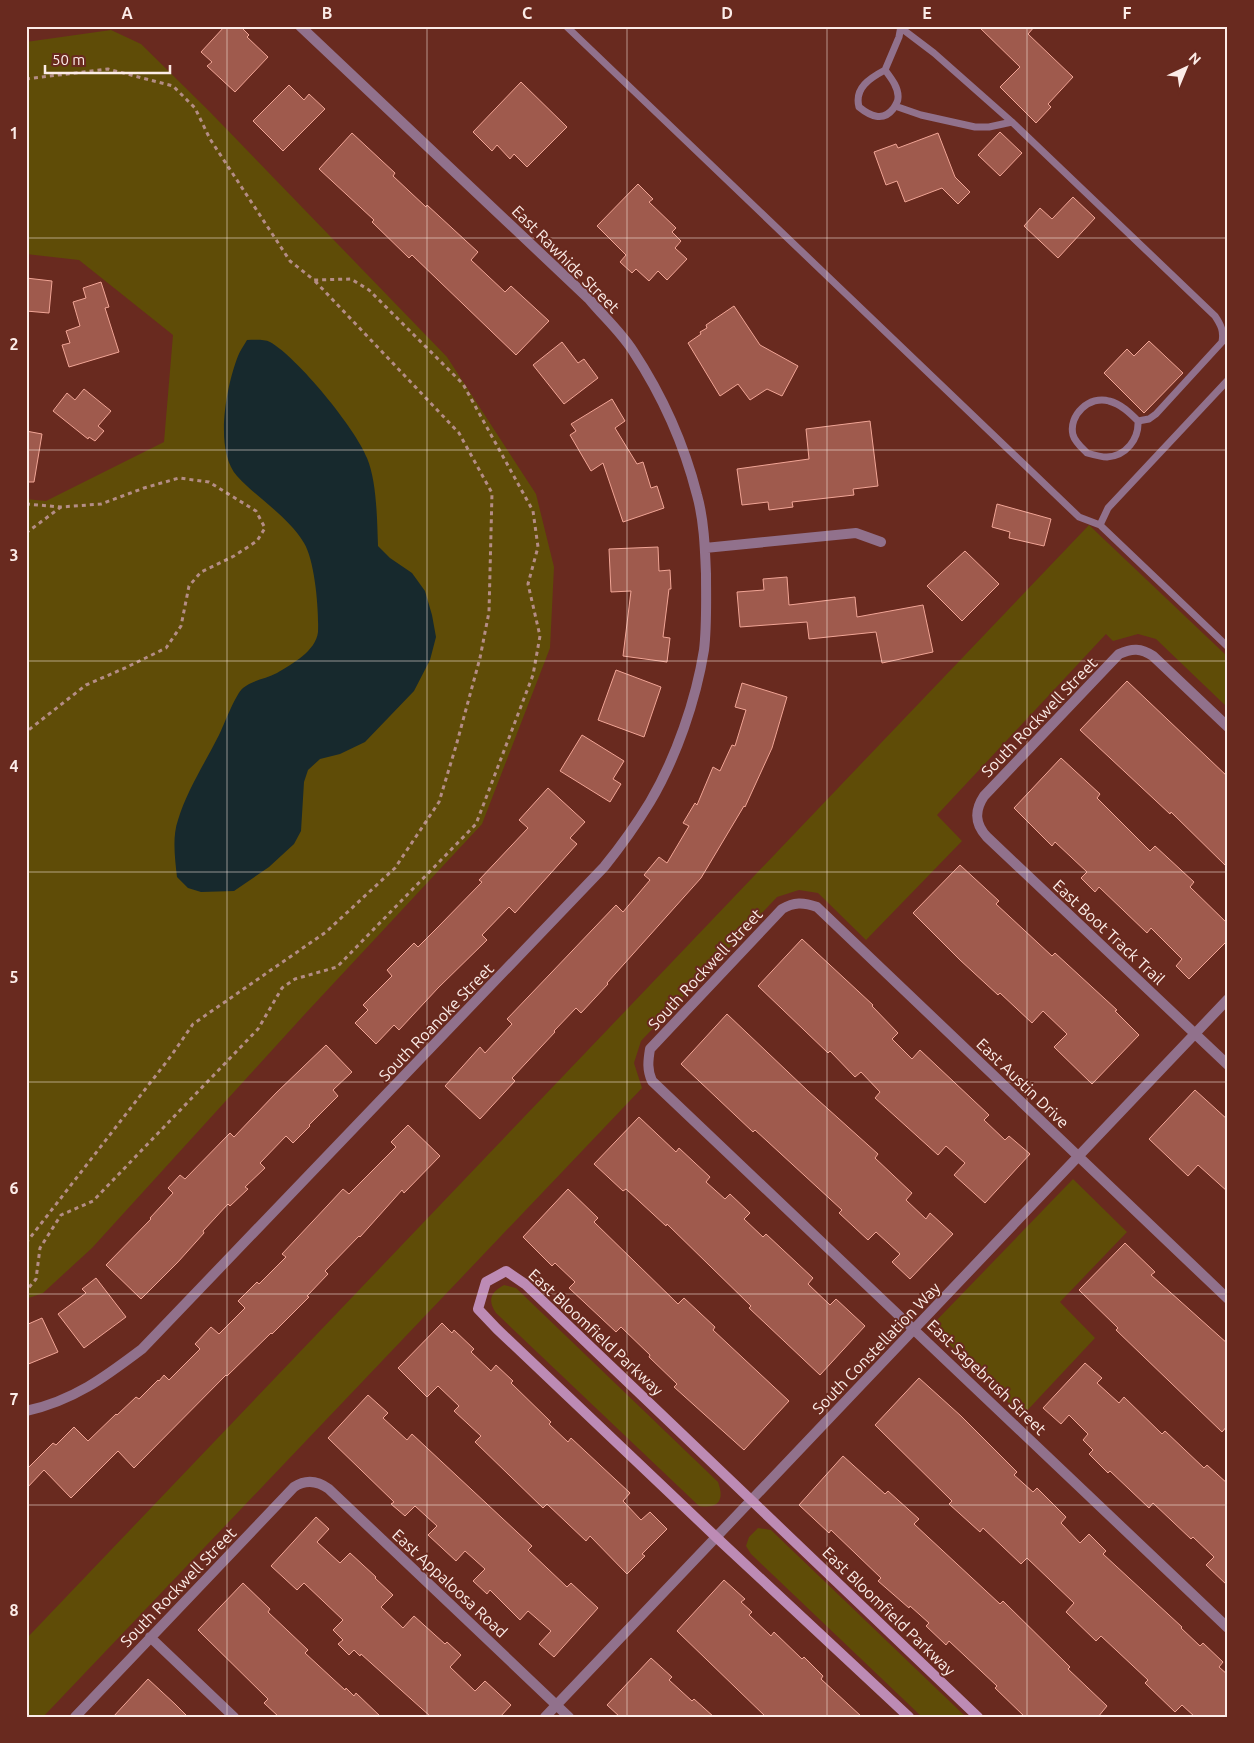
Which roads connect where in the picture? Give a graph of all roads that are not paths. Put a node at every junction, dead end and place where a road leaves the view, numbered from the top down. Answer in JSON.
{"nodes":[{"id":1,"x":300,"y":26,"type":"edge"},
{"id":2,"x":566,"y":26,"type":"edge"},
{"id":3,"x":901,"y":27,"type":"edge"},
{"id":4,"x":885,"y":70,"type":"junction"},
{"id":5,"x":895,"y":106,"type":"junction"},
{"id":6,"x":1012,"y":122,"type":"junction"},
{"id":7,"x":1228,"y":380,"type":"edge"},
{"id":8,"x":1138,"y":421,"type":"junction"},
{"id":9,"x":1100,"y":525,"type":"junction"},
{"id":10,"x":881,"y":542,"type":"dead end"},
{"id":11,"x":705,"y":548,"type":"junction"},
{"id":12,"x":1228,"y":647,"type":"edge"},
{"id":13,"x":1228,"y":727,"type":"edge"},
{"id":14,"x":977,"y":818,"type":"joint"},
{"id":15,"x":792,"y":903,"type":"joint"},
{"id":16,"x":1228,"y":999,"type":"edge"},
{"id":17,"x":1195,"y":1034,"type":"junction"},
{"id":18,"x":648,"y":1062,"type":"joint"},
{"id":19,"x":1228,"y":1065,"type":"edge"},
{"id":20,"x":1078,"y":1157,"type":"junction"},
{"id":21,"x":1228,"y":1299,"type":"edge"},
{"id":22,"x":914,"y":1329,"type":"junction"},
{"id":23,"x":26,"y":1410,"type":"edge"},
{"id":24,"x":305,"y":1482,"type":"joint"},
{"id":25,"x":751,"y":1500,"type":"junction"},
{"id":26,"x":716,"y":1537,"type":"junction"},
{"id":27,"x":1228,"y":1628,"type":"edge"},
{"id":28,"x":150,"y":1637,"type":"junction"},
{"id":29,"x":556,"y":1705,"type":"junction"},
{"id":30,"x":75,"y":1717,"type":"edge"},
{"id":31,"x":234,"y":1717,"type":"edge"},
{"id":32,"x":545,"y":1717,"type":"edge"},
{"id":33,"x":569,"y":1717,"type":"edge"},
{"id":34,"x":909,"y":1717,"type":"edge"},
{"id":35,"x":978,"y":1717,"type":"edge"}],
"edges":[{"from":1,"to":11,"type":"street","name":"East Rawhide Street"},
{"from":2,"to":9,"type":"lane"},
{"from":3,"to":4,"type":"lane"},
{"from":3,"to":6,"type":"lane"},
{"from":4,"to":5,"type":"lane"},
{"from":4,"to":5,"type":"lane"},
{"from":5,"to":6,"type":"lane"},
{"from":6,"to":8,"type":"lane"},
{"from":7,"to":9,"type":"lane"},
{"from":8,"to":8,"type":"lane"},
{"from":9,"to":12,"type":"lane"},
{"from":10,"to":11,"type":"street"},
{"from":11,"to":23,"type":"street","name":"South Roanoke Street"},
{"from":13,"to":14,"type":"street","name":"South Rockwell Street"},
{"from":14,"to":17,"type":"street","name":"East Boot Track Trail"},
{"from":15,"to":18,"type":"street","name":"South Rockwell Street"},
{"from":15,"to":20,"type":"street","name":"East Austin Drive"},
{"from":16,"to":17,"type":"street","name":"South Constellation Way"},
{"from":17,"to":19,"type":"street","name":"East Boot Track Trail"},
{"from":17,"to":20,"type":"street","name":"South Constellation Way"},
{"from":18,"to":22,"type":"street","name":"East Sagebrush Street"},
{"from":20,"to":21,"type":"street","name":"East Austin Drive"},
{"from":20,"to":22,"type":"street","name":"South Constellation Way"},
{"from":22,"to":25,"type":"street","name":"South Constellation Way"},
{"from":22,"to":27,"type":"street","name":"East Sagebrush Street"},
{"from":24,"to":28,"type":"street","name":"South Rockwell Street"},
{"from":24,"to":29,"type":"street","name":"East Appaloosa Road"},
{"from":25,"to":26,"type":"street","name":"South Constellation Way"},
{"from":25,"to":26,"type":"street","name":"East Bloomfield Parkway"},
{"from":25,"to":35,"type":"street","name":"East Bloomfield Parkway"},
{"from":26,"to":29,"type":"street","name":"South Constellation Way"},
{"from":26,"to":34,"type":"street","name":"East Bloomfield Parkway"},
{"from":28,"to":30,"type":"street","name":"South Rockwell Street"},
{"from":28,"to":31,"type":"street"},
{"from":29,"to":32,"type":"street","name":"South Constellation Way"},
{"from":29,"to":33,"type":"street","name":"East Appaloosa Road"}]}
